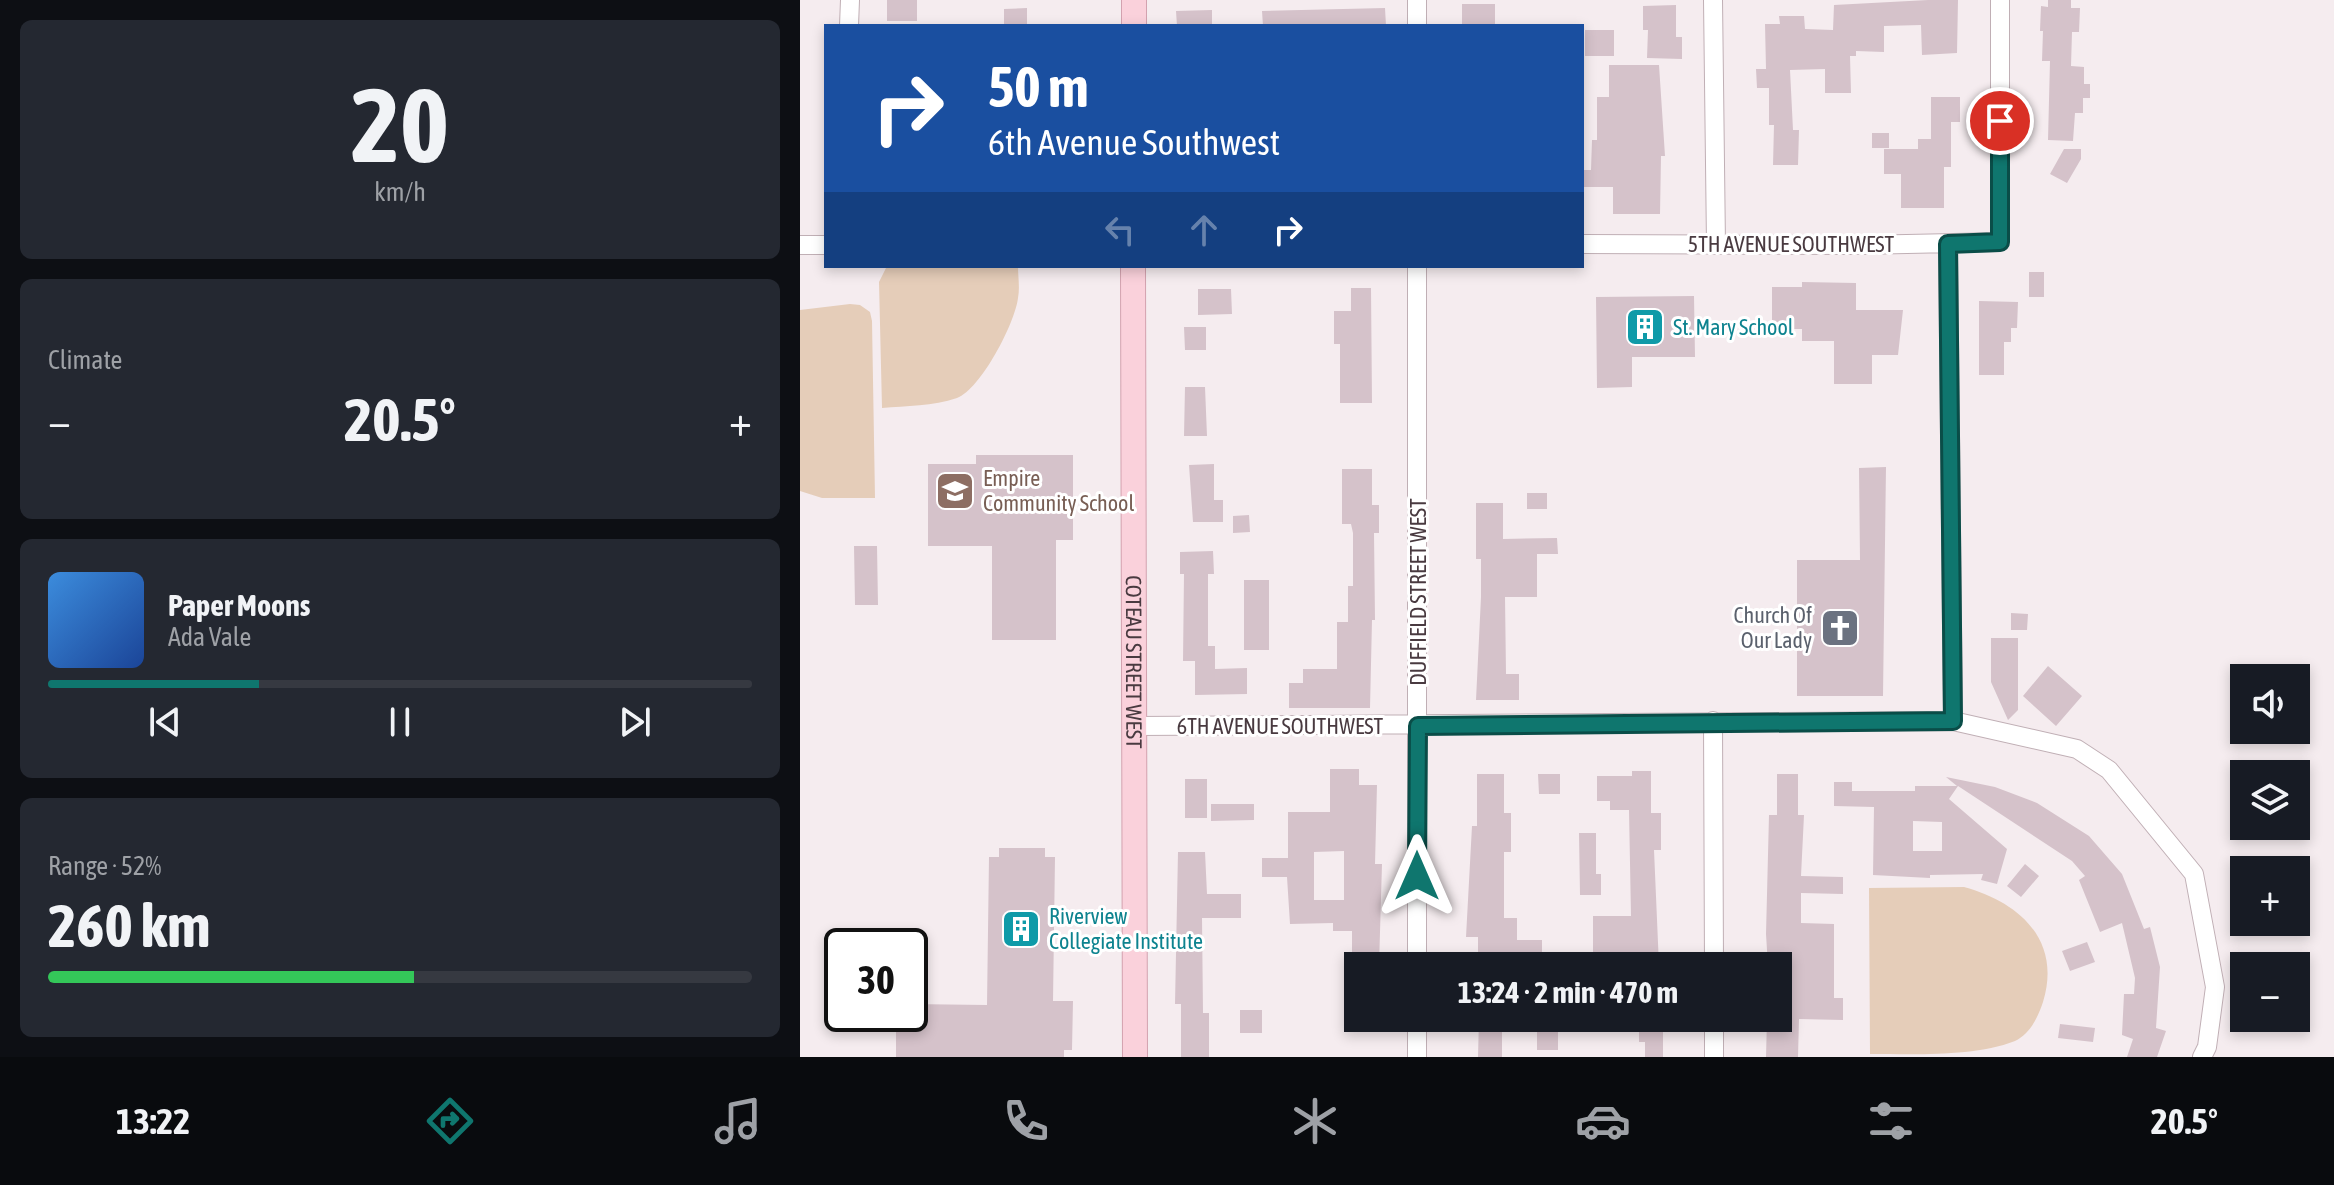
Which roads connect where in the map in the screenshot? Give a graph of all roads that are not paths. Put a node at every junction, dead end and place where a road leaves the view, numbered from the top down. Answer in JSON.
{"nodes":[{"id":1,"x":850,"y":0,"type":"edge"},
{"id":2,"x":1134,"y":0,"type":"edge"},
{"id":3,"x":1417,"y":0,"type":"edge"},
{"id":4,"x":1713,"y":0,"type":"edge"},
{"id":5,"x":2000,"y":0,"type":"edge"},
{"id":6,"x":849,"y":24,"type":"edge"},
{"id":7,"x":1134,"y":24,"type":"edge"},
{"id":8,"x":1417,"y":24,"type":"edge"},
{"id":9,"x":1584,"y":244,"type":"edge"},
{"id":10,"x":1948,"y":244,"type":"junction"},
{"id":11,"x":800,"y":245,"type":"edge"},
{"id":12,"x":824,"y":245,"type":"edge"},
{"id":13,"x":1716,"y":245,"type":"junction"},
{"id":14,"x":1133,"y":268,"type":"edge"},
{"id":15,"x":1417,"y":268,"type":"edge"},
{"id":16,"x":1713,"y":721,"type":"junction"},
{"id":17,"x":1953,"y":721,"type":"junction"},
{"id":18,"x":1135,"y":726,"type":"junction"},
{"id":19,"x":1418,"y":726,"type":"junction"},
{"id":20,"x":1417,"y":952,"type":"edge"},
{"id":21,"x":1714,"y":952,"type":"edge"},
{"id":22,"x":1417,"y":1032,"type":"edge"},
{"id":23,"x":1714,"y":1032,"type":"edge"},
{"id":24,"x":1135,"y":1057,"type":"edge"},
{"id":25,"x":1417,"y":1057,"type":"edge"},
{"id":26,"x":1714,"y":1057,"type":"edge"},
{"id":27,"x":2202,"y":1057,"type":"edge"}],
"edges":[{"from":1,"to":6,"type":"street"},
{"from":2,"to":7,"type":"street"},
{"from":3,"to":8,"type":"street"},
{"from":4,"to":13,"type":"street"},
{"from":5,"to":10,"type":"street","name":"5TH AVENUE SOUTHWEST"},
{"from":9,"to":13,"type":"street","name":"5TH AVENUE SOUTHWEST"},
{"from":10,"to":13,"type":"street","name":"5TH AVENUE SOUTHWEST"},
{"from":10,"to":17,"type":"street"},
{"from":11,"to":12,"type":"street"},
{"from":14,"to":18,"type":"street","name":"COTEAU STREET WEST"},
{"from":15,"to":19,"type":"street","name":"DUFFIELD STREET WEST"},
{"from":16,"to":17,"type":"street","name":"6TH AVENUE SOUTHWEST"},
{"from":16,"to":19,"type":"street","name":"6TH AVENUE SOUTHWEST"},
{"from":16,"to":21,"type":"street"},
{"from":17,"to":27,"type":"street","name":"6TH AVENUE SOUTHWEST"},
{"from":18,"to":19,"type":"street","name":"6TH AVENUE SOUTHWEST"},
{"from":18,"to":24,"type":"street","name":"COTEAU STREET WEST"},
{"from":19,"to":20,"type":"street","name":"DUFFIELD STREET WEST"},
{"from":22,"to":25,"type":"street"},
{"from":23,"to":26,"type":"street"}]}
